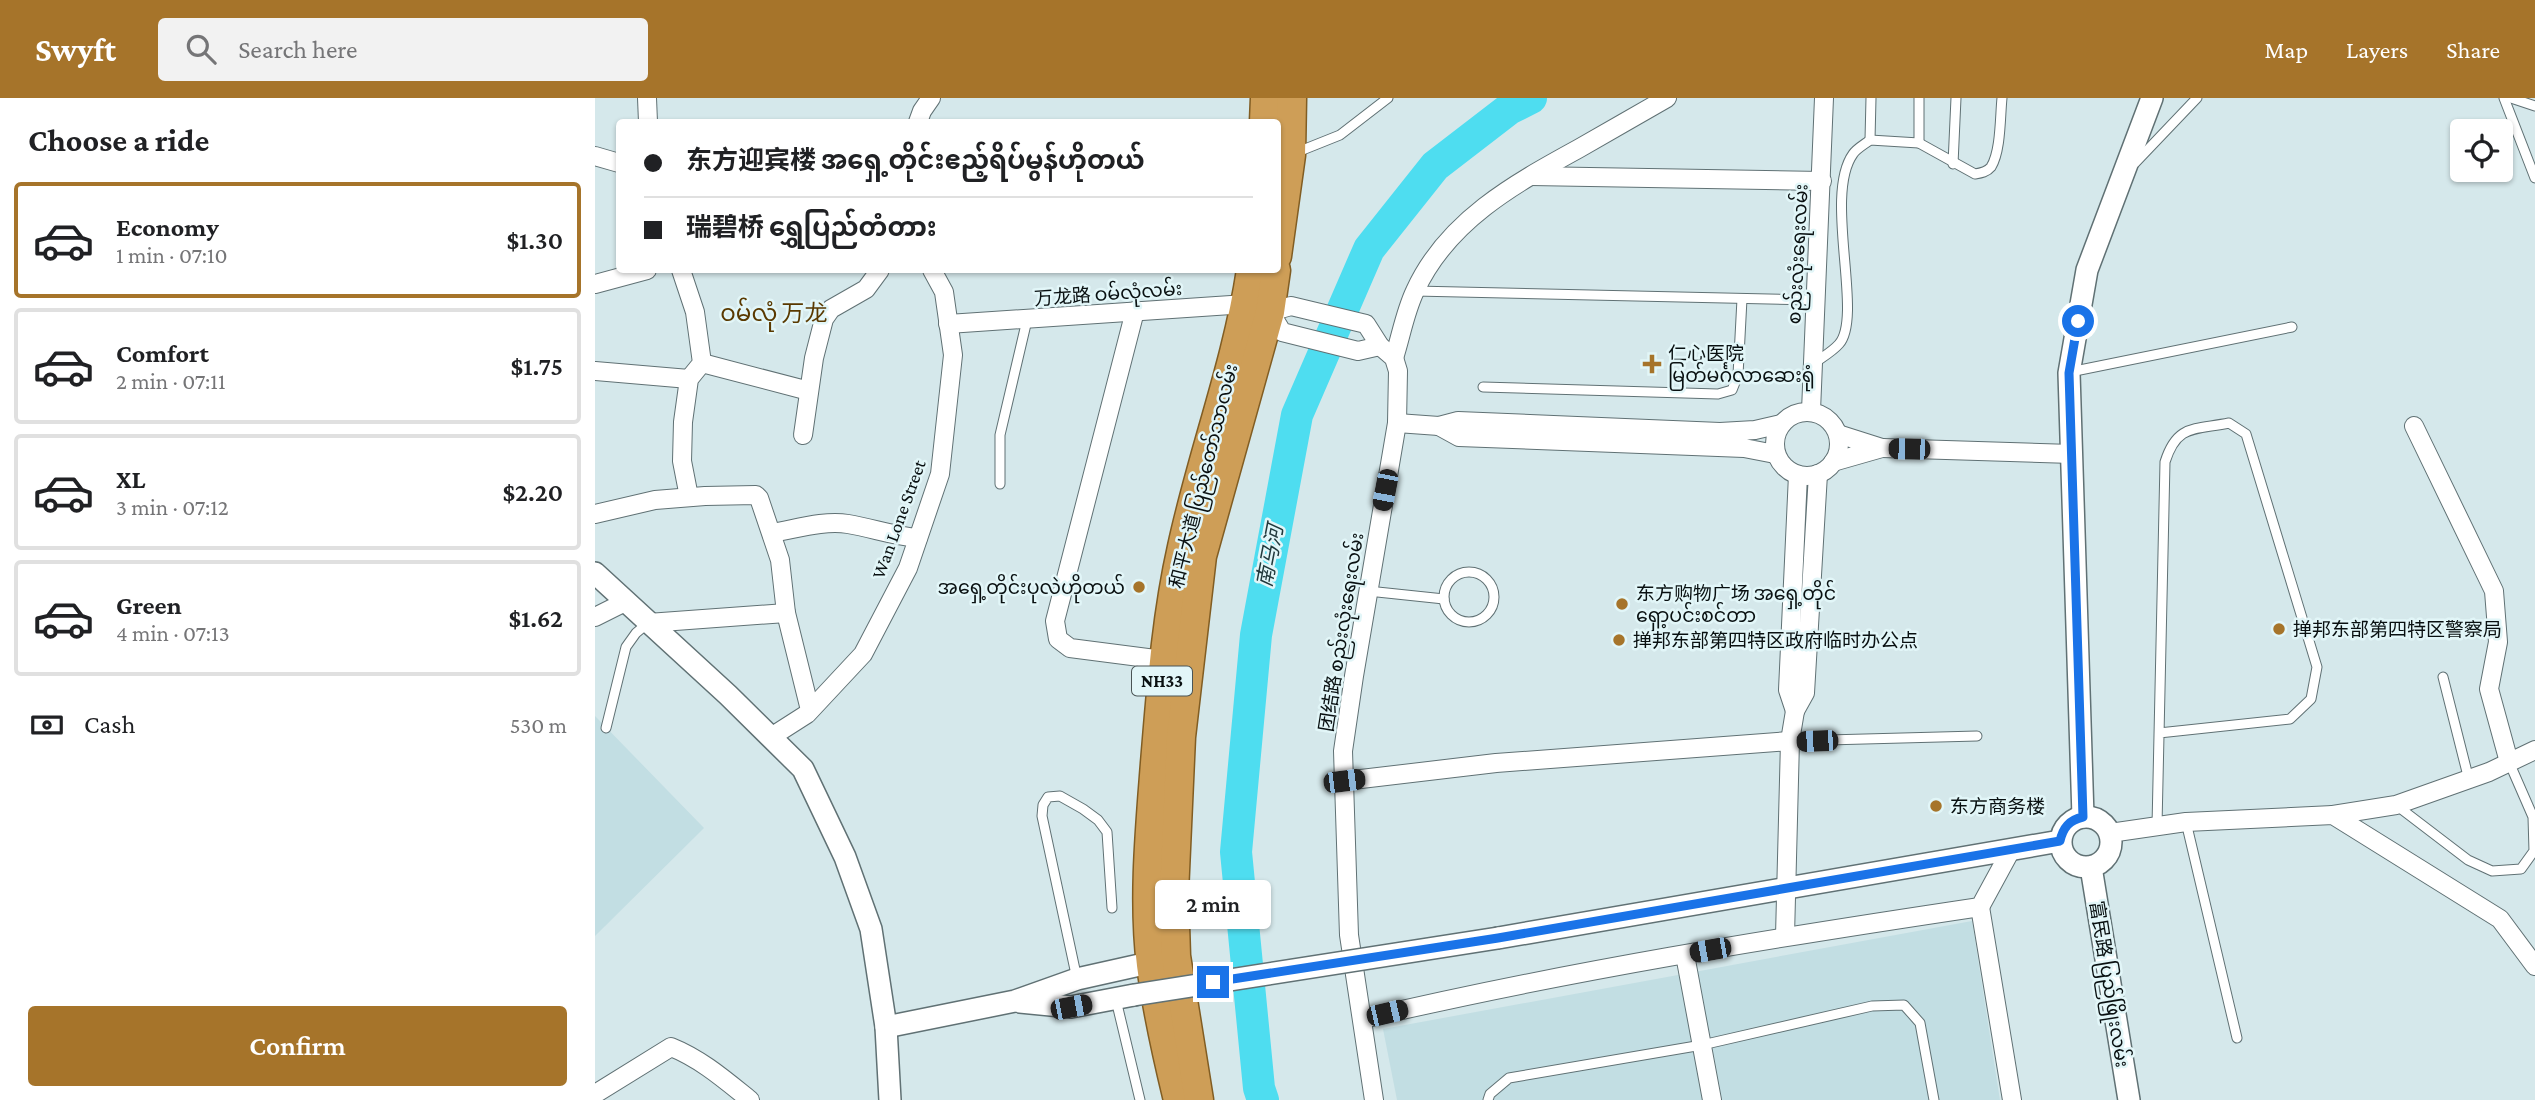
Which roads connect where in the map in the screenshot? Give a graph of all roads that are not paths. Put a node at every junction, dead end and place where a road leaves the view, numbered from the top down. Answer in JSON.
{"nodes":[{"id":1,"x":647,"y":98,"type":"edge"},
{"id":2,"x":931,"y":98,"type":"edge"},
{"id":3,"x":1265,"y":98,"type":"edge"},
{"id":4,"x":1292,"y":98,"type":"edge"},
{"id":5,"x":1388,"y":98,"type":"edge"},
{"id":6,"x":1667,"y":98,"type":"edge"},
{"id":7,"x":1824,"y":98,"type":"edge"},
{"id":8,"x":1871,"y":98,"type":"edge"},
{"id":9,"x":1919,"y":98,"type":"edge"},
{"id":10,"x":1956,"y":98,"type":"edge"},
{"id":11,"x":2002,"y":98,"type":"edge"},
{"id":12,"x":2152,"y":98,"type":"edge"},
{"id":13,"x":2197,"y":98,"type":"edge"},
{"id":14,"x":2504,"y":98,"type":"edge"},
{"id":15,"x":2511,"y":98,"type":"edge"},
{"id":16,"x":2535,"y":106,"type":"edge"},
{"id":17,"x":648,"y":119,"type":"edge"},
{"id":18,"x":919,"y":119,"type":"edge"},
{"id":19,"x":1264,"y":119,"type":"edge"},
{"id":20,"x":1870,"y":140,"type":"junction"},
{"id":21,"x":1919,"y":143,"type":"junction"},
{"id":22,"x":1291,"y":155,"type":"junction"},
{"id":23,"x":595,"y":156,"type":"edge"},
{"id":24,"x":1953,"y":164,"type":"junction"},
{"id":25,"x":616,"y":166,"type":"edge"},
{"id":26,"x":1530,"y":176,"type":"junction"},
{"id":27,"x":2121,"y":177,"type":"junction"},
{"id":28,"x":2535,"y":178,"type":"edge"},
{"id":29,"x":1822,"y":181,"type":"junction"},
{"id":30,"x":1281,"y":227,"type":"edge"},
{"id":31,"x":636,"y":273,"type":"edge"},
{"id":32,"x":682,"y":273,"type":"edge"},
{"id":33,"x":878,"y":273,"type":"edge"},
{"id":34,"x":934,"y":273,"type":"edge"},
{"id":35,"x":1252,"y":273,"type":"edge"},
{"id":36,"x":1276,"y":273,"type":"edge"},
{"id":37,"x":595,"y":284,"type":"edge"},
{"id":38,"x":1415,"y":291,"type":"junction"},
{"id":39,"x":1742,"y":299,"type":"junction"},
{"id":40,"x":1816,"y":300,"type":"junction"},
{"id":41,"x":1135,"y":312,"type":"junction"},
{"id":42,"x":1272,"y":314,"type":"junction"},
{"id":43,"x":1027,"y":320,"type":"junction"},
{"id":44,"x":948,"y":324,"type":"junction"},
{"id":45,"x":2292,"y":327,"type":"dead end"},
{"id":46,"x":1387,"y":352,"type":"junction"},
{"id":47,"x":702,"y":363,"type":"junction"},
{"id":48,"x":1813,"y":364,"type":"junction"},
{"id":49,"x":595,"y":371,"type":"edge"},
{"id":50,"x":2069,"y":373,"type":"junction"},
{"id":51,"x":689,"y":379,"type":"junction"},
{"id":52,"x":1483,"y":387,"type":"dead end"},
{"id":53,"x":809,"y":391,"type":"junction"},
{"id":54,"x":1811,"y":411,"type":"junction"},
{"id":55,"x":1397,"y":423,"type":"junction"},
{"id":56,"x":1781,"y":425,"type":"junction"},
{"id":57,"x":1440,"y":426,"type":"junction"},
{"id":58,"x":2414,"y":426,"type":"dead end"},
{"id":59,"x":1838,"y":434,"type":"junction"},
{"id":60,"x":803,"y":435,"type":"dead end"},
{"id":61,"x":1882,"y":448,"type":"junction"},
{"id":62,"x":1775,"y":454,"type":"junction"},
{"id":63,"x":2072,"y":454,"type":"junction"},
{"id":64,"x":1833,"y":462,"type":"junction"},
{"id":65,"x":1818,"y":474,"type":"junction"},
{"id":66,"x":1798,"y":475,"type":"junction"},
{"id":67,"x":1000,"y":484,"type":"dead end"},
{"id":68,"x":689,"y":497,"type":"junction"},
{"id":69,"x":595,"y":514,"type":"edge"},
{"id":70,"x":772,"y":533,"type":"junction"},
{"id":71,"x":918,"y":538,"type":"junction"},
{"id":72,"x":595,"y":573,"type":"edge"},
{"id":73,"x":1368,"y":591,"type":"junction"},
{"id":74,"x":1444,"y":599,"type":"junction"},
{"id":75,"x":625,"y":602,"type":"junction"},
{"id":76,"x":786,"y":613,"type":"junction"},
{"id":77,"x":595,"y":617,"type":"edge"},
{"id":78,"x":648,"y":623,"type":"junction"},
{"id":79,"x":1163,"y":660,"type":"junction"},
{"id":80,"x":2443,"y":677,"type":"dead end"},
{"id":81,"x":810,"y":710,"type":"junction"},
{"id":82,"x":1795,"y":711,"type":"junction"},
{"id":83,"x":606,"y":728,"type":"dead end"},
{"id":84,"x":2159,"y":733,"type":"junction"},
{"id":85,"x":1976,"y":736,"type":"dead end"},
{"id":86,"x":771,"y":737,"type":"junction"},
{"id":87,"x":1790,"y":741,"type":"junction"},
{"id":88,"x":2535,"y":750,"type":"edge"},
{"id":89,"x":2509,"y":762,"type":"junction"},
{"id":90,"x":2469,"y":780,"type":"junction"},
{"id":91,"x":1344,"y":781,"type":"junction"},
{"id":92,"x":2396,"y":805,"type":"junction"},
{"id":93,"x":2333,"y":815,"type":"junction"},
{"id":94,"x":2083,"y":817,"type":"junction"},
{"id":95,"x":2186,"y":822,"type":"junction"},
{"id":96,"x":2157,"y":826,"type":"junction"},
{"id":97,"x":2110,"y":833,"type":"junction"},
{"id":98,"x":2060,"y":841,"type":"junction"},
{"id":99,"x":2011,"y":850,"type":"junction"},
{"id":100,"x":2091,"y":867,"type":"junction"},
{"id":101,"x":1787,"y":890,"type":"junction"},
{"id":102,"x":1980,"y":907,"type":"junction"},
{"id":103,"x":1112,"y":908,"type":"dead end"},
{"id":104,"x":1785,"y":936,"type":"junction"},
{"id":105,"x":1685,"y":955,"type":"junction"},
{"id":106,"x":1163,"y":959,"type":"junction"},
{"id":107,"x":2535,"y":967,"type":"edge"},
{"id":108,"x":1077,"y":979,"type":"junction"},
{"id":109,"x":1125,"y":996,"type":"junction"},
{"id":110,"x":1015,"y":1001,"type":"junction"},
{"id":111,"x":1363,"y":1019,"type":"junction"},
{"id":112,"x":886,"y":1027,"type":"junction"},
{"id":113,"x":2237,"y":1038,"type":"dead end"},
{"id":114,"x":1702,"y":1045,"type":"junction"},
{"id":115,"x":595,"y":1094,"type":"edge"},
{"id":116,"x":750,"y":1100,"type":"edge"},
{"id":117,"x":890,"y":1100,"type":"edge"},
{"id":118,"x":1140,"y":1100,"type":"edge"},
{"id":119,"x":1178,"y":1100,"type":"edge"},
{"id":120,"x":1199,"y":1100,"type":"edge"},
{"id":121,"x":1374,"y":1100,"type":"edge"},
{"id":122,"x":1488,"y":1100,"type":"edge"},
{"id":123,"x":1713,"y":1100,"type":"edge"},
{"id":124,"x":1934,"y":1100,"type":"edge"},
{"id":125,"x":2012,"y":1100,"type":"edge"},
{"id":126,"x":2129,"y":1100,"type":"edge"}],
"edges":[{"from":1,"to":17,"type":"street"},
{"from":2,"to":18,"type":"street"},
{"from":3,"to":19,"type":"highway"},
{"from":4,"to":22,"type":"highway"},
{"from":5,"to":22,"type":"lane"},
{"from":6,"to":26,"type":"street"},
{"from":7,"to":29,"type":"street","name":"စည်းလုံးရေးလမ်း"},
{"from":8,"to":20,"type":"lane"},
{"from":9,"to":21,"type":"lane"},
{"from":10,"to":24,"type":"lane"},
{"from":11,"to":24,"type":"lane"},
{"from":12,"to":27,"type":"street"},
{"from":13,"to":27,"type":"lane"},
{"from":14,"to":28,"type":"lane"},
{"from":15,"to":16,"type":"lane"},
{"from":20,"to":21,"type":"lane"},
{"from":20,"to":48,"type":"lane"},
{"from":21,"to":24,"type":"lane"},
{"from":22,"to":30,"type":"highway"},
{"from":23,"to":25,"type":"street"},
{"from":26,"to":29,"type":"street"},
{"from":26,"to":38,"type":"street"},
{"from":27,"to":50,"type":"street"},
{"from":29,"to":40,"type":"street","name":"စည်းလုံးရေးလမ်း"},
{"from":31,"to":37,"type":"street"},
{"from":32,"to":47,"type":"street"},
{"from":33,"to":53,"type":"street"},
{"from":34,"to":44,"type":"street","name":"Wan Lone Street"},
{"from":35,"to":42,"type":"highway","name":"和平大道 ပြည်တော်သာလမ်း","number":"NH33"},
{"from":36,"to":42,"type":"highway","name":"和平大道 ပြည်တော်သာလမ်း","number":"NH33"},
{"from":38,"to":39,"type":"lane"},
{"from":38,"to":46,"type":"street"},
{"from":39,"to":40,"type":"lane"},
{"from":39,"to":52,"type":"lane"},
{"from":40,"to":48,"type":"street","name":"စည်းလုံးရေးလမ်း"},
{"from":41,"to":42,"type":"street","name":"万龙路 ဝမ်လုံလမ်း"},
{"from":41,"to":43,"type":"street","name":"万龙路 ဝမ်လုံလမ်း"},
{"from":41,"to":79,"type":"street"},
{"from":42,"to":46,"type":"street"},
{"from":42,"to":46,"type":"street"},
{"from":42,"to":79,"type":"highway","name":"和平大道 ပြည်တော်သာလမ်း","number":"NH33"},
{"from":42,"to":106,"type":"highway","name":"和平大道 ပြည်တော်သာလမ်း","number":"NH33"},
{"from":43,"to":44,"type":"street","name":"万龙路 ဝမ်လုံလမ်း"},
{"from":43,"to":67,"type":"lane"},
{"from":44,"to":71,"type":"street","name":"Wan Lone Street"},
{"from":45,"to":50,"type":"lane"},
{"from":46,"to":55,"type":"street","name":"团结路 စည်းလုံးရေးလမ်း"},
{"from":47,"to":51,"type":"street"},
{"from":47,"to":53,"type":"street"},
{"from":48,"to":54,"type":"street","name":"စည်းလုံးရေးလမ်း"},
{"from":49,"to":51,"type":"street"},
{"from":50,"to":63,"type":"street"},
{"from":51,"to":68,"type":"street"},
{"from":53,"to":60,"type":"street"},
{"from":54,"to":56,"type":"street"},
{"from":54,"to":59,"type":"street"},
{"from":55,"to":57,"type":"street"},
{"from":55,"to":73,"type":"street","name":"团结路 စည်းလုံးရေးလမ်း"},
{"from":56,"to":57,"type":"street"},
{"from":56,"to":62,"type":"street"},
{"from":57,"to":62,"type":"street"},
{"from":58,"to":89,"type":"street"},
{"from":59,"to":61,"type":"street"},
{"from":59,"to":64,"type":"street"},
{"from":61,"to":63,"type":"street"},
{"from":61,"to":64,"type":"street"},
{"from":62,"to":66,"type":"street"},
{"from":63,"to":94,"type":"street"},
{"from":64,"to":65,"type":"street"},
{"from":65,"to":66,"type":"street"},
{"from":65,"to":82,"type":"street"},
{"from":66,"to":82,"type":"street"},
{"from":68,"to":69,"type":"street"},
{"from":68,"to":70,"type":"street"},
{"from":70,"to":71,"type":"street"},
{"from":70,"to":76,"type":"street"},
{"from":71,"to":81,"type":"street","name":"Wan Lone Street"},
{"from":72,"to":75,"type":"street"},
{"from":73,"to":74,"type":"lane"},
{"from":73,"to":91,"type":"street","name":"团结路 စည်းလုံးရေးလမ်း"},
{"from":74,"to":74,"type":"lane"},
{"from":75,"to":77,"type":"street"},
{"from":75,"to":78,"type":"street"},
{"from":76,"to":78,"type":"street"},
{"from":76,"to":81,"type":"street"},
{"from":78,"to":83,"type":"lane"},
{"from":78,"to":86,"type":"street"},
{"from":79,"to":106,"type":"highway","name":"和平大道 ပြည်တော်သာလမ်း","number":"NH33"},
{"from":80,"to":90,"type":"lane"},
{"from":81,"to":86,"type":"street","name":"Wan Lone Street"},
{"from":82,"to":87,"type":"street"},
{"from":84,"to":84,"type":"lane"},
{"from":84,"to":96,"type":"lane"},
{"from":85,"to":87,"type":"lane"},
{"from":86,"to":112,"type":"street"},
{"from":87,"to":91,"type":"street"},
{"from":87,"to":101,"type":"street"},
{"from":88,"to":89,"type":"street"},
{"from":89,"to":90,"type":"street"},
{"from":89,"to":92,"type":"lane"},
{"from":90,"to":92,"type":"street"},
{"from":91,"to":111,"type":"street","name":"团结路 စည်းလုံးရေးလမ်း"},
{"from":92,"to":93,"type":"street"},
{"from":93,"to":95,"type":"street"},
{"from":93,"to":107,"type":"street"},
{"from":94,"to":97,"type":"street"},
{"from":94,"to":98,"type":"street"},
{"from":95,"to":96,"type":"street"},
{"from":95,"to":113,"type":"lane"},
{"from":96,"to":97,"type":"street"},
{"from":97,"to":100,"type":"street"},
{"from":98,"to":99,"type":"street"},
{"from":98,"to":100,"type":"street"},
{"from":99,"to":101,"type":"street"},
{"from":99,"to":102,"type":"street"},
{"from":100,"to":126,"type":"street","name":"富民路 ပြည်ဖြိုးလမ်း"},
{"from":101,"to":104,"type":"street"},
{"from":101,"to":109,"type":"street","bridge":true},
{"from":102,"to":104,"type":"street"},
{"from":102,"to":125,"type":"street"},
{"from":103,"to":108,"type":"lane"},
{"from":104,"to":105,"type":"street"},
{"from":105,"to":111,"type":"street"},
{"from":105,"to":114,"type":"street"},
{"from":106,"to":108,"type":"street"},
{"from":106,"to":119,"type":"highway","name":"和平大道 ပြည်တော်သာလမ်း","number":"NH33"},
{"from":106,"to":120,"type":"highway","name":"和平大道 ပြည်တော်သာလမ်း","number":"NH33"},
{"from":108,"to":110,"type":"street"},
{"from":109,"to":110,"type":"street"},
{"from":109,"to":118,"type":"lane"},
{"from":110,"to":112,"type":"street"},
{"from":111,"to":121,"type":"street","name":"团结路 စည်းလုံးရေးလမ်း"},
{"from":112,"to":117,"type":"street"},
{"from":114,"to":122,"type":"lane"},
{"from":114,"to":123,"type":"street"},
{"from":114,"to":124,"type":"lane"},
{"from":115,"to":116,"type":"street"}]}
